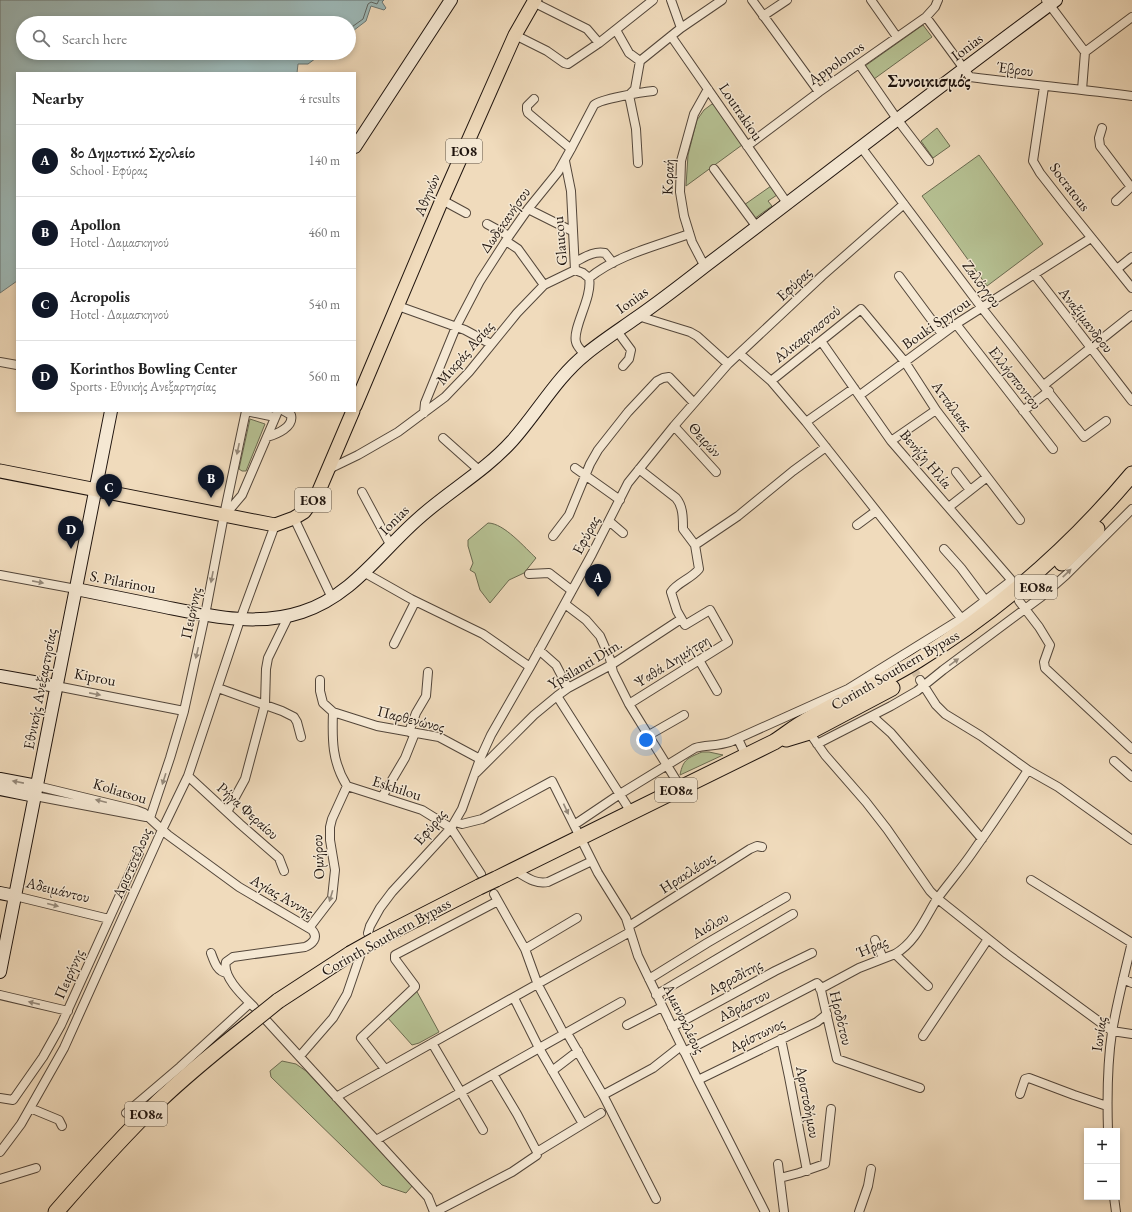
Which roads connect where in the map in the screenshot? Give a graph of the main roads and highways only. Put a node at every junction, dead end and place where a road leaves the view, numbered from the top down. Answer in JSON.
{"nodes":[{"id":1,"x":534,"y":1,"type":"edge"},
{"id":2,"x":356,"y":404,"type":"edge"},
{"id":3,"x":353,"y":412,"type":"edge"},
{"id":4,"x":0,"y":471,"type":"edge"},
{"id":5,"x":1132,"y":474,"type":"edge"},
{"id":6,"x":1132,"y":490,"type":"edge"},
{"id":7,"x":1019,"y":595,"type":"junction"},
{"id":8,"x":972,"y":631,"type":"junction"},
{"id":9,"x":774,"y":742,"type":"junction"},
{"id":10,"x":56,"y":1212,"type":"edge"}],
"edges":[{"from":1,"to":2,"type":"main road","name":"Αθηνών","number":"ΕΟ8"},
{"from":3,"to":4,"type":"main road","number":"ΕΟ8"},
{"from":5,"to":7,"type":"highway","name":"Corinth Southern Bypass","number":"ΕΟ8α"},
{"from":7,"to":6,"type":"highway","name":"Corinth Southern Bypass","number":"ΕΟ8α","one_way":true},
{"from":7,"to":8,"type":"highway","name":"Corinth Southern Bypass","number":"ΕΟ8α"},
{"from":7,"to":8,"type":"highway","name":"Corinth Southern Bypass","number":"ΕΟ8α"},
{"from":8,"to":9,"type":"highway","name":"Corinth Southern Bypass","number":"ΕΟ8α"},
{"from":8,"to":9,"type":"highway","name":"Corinth Southern Bypass","number":"ΕΟ8α"},
{"from":9,"to":10,"type":"highway","name":"Corinth Southern Bypass","number":"ΕΟ8α","bridge":true}]}
